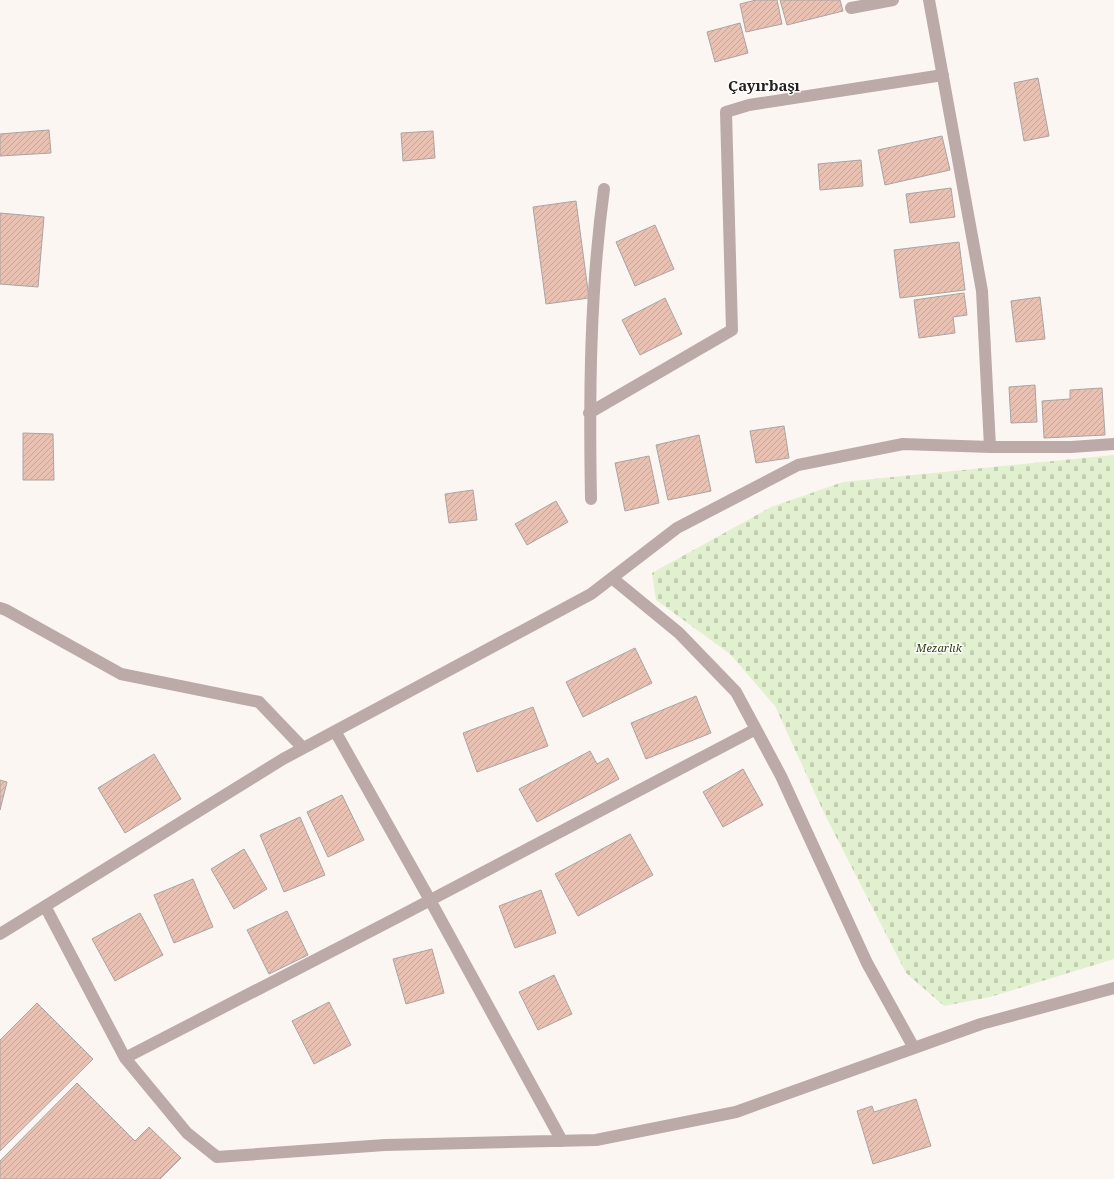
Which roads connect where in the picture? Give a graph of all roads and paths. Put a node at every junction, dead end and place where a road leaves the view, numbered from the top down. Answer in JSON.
{"nodes":[{"id":1,"x":892,"y":0,"type":"edge"},
{"id":2,"x":929,"y":0,"type":"edge"},
{"id":3,"x":850,"y":8,"type":"dead end"},
{"id":4,"x":943,"y":75,"type":"junction"},
{"id":5,"x":604,"y":189,"type":"dead end"},
{"id":6,"x":589,"y":413,"type":"junction"},
{"id":7,"x":1114,"y":444,"type":"edge"},
{"id":8,"x":990,"y":447,"type":"junction"},
{"id":9,"x":591,"y":498,"type":"dead end"},
{"id":10,"x":612,"y":578,"type":"junction"},
{"id":11,"x":0,"y":608,"type":"edge"},
{"id":12,"x":756,"y":729,"type":"junction"},
{"id":13,"x":335,"y":731,"type":"junction"},
{"id":14,"x":303,"y":748,"type":"junction"},
{"id":15,"x":430,"y":900,"type":"junction"},
{"id":16,"x":45,"y":906,"type":"junction"},
{"id":17,"x":3,"y":929,"type":"edge"},
{"id":18,"x":1114,"y":988,"type":"edge"},
{"id":19,"x":914,"y":1048,"type":"junction"},
{"id":20,"x":125,"y":1058,"type":"junction"},
{"id":21,"x":562,"y":1141,"type":"junction"}],
"edges":[{"from":1,"to":3,"type":"street"},
{"from":2,"to":4,"type":"street"},
{"from":4,"to":6,"type":"street"},
{"from":4,"to":8,"type":"street"},
{"from":5,"to":6,"type":"street"},
{"from":6,"to":9,"type":"street"},
{"from":7,"to":8,"type":"street"},
{"from":8,"to":10,"type":"street"},
{"from":10,"to":12,"type":"street"},
{"from":10,"to":13,"type":"street"},
{"from":11,"to":14,"type":"street"},
{"from":12,"to":15,"type":"street"},
{"from":12,"to":19,"type":"street"},
{"from":13,"to":14,"type":"street"},
{"from":13,"to":15,"type":"street"},
{"from":14,"to":16,"type":"street"},
{"from":15,"to":20,"type":"street"},
{"from":15,"to":21,"type":"street"},
{"from":16,"to":17,"type":"street"},
{"from":16,"to":20,"type":"street"},
{"from":18,"to":19,"type":"street"},
{"from":19,"to":21,"type":"street"},
{"from":20,"to":21,"type":"street"}]}
